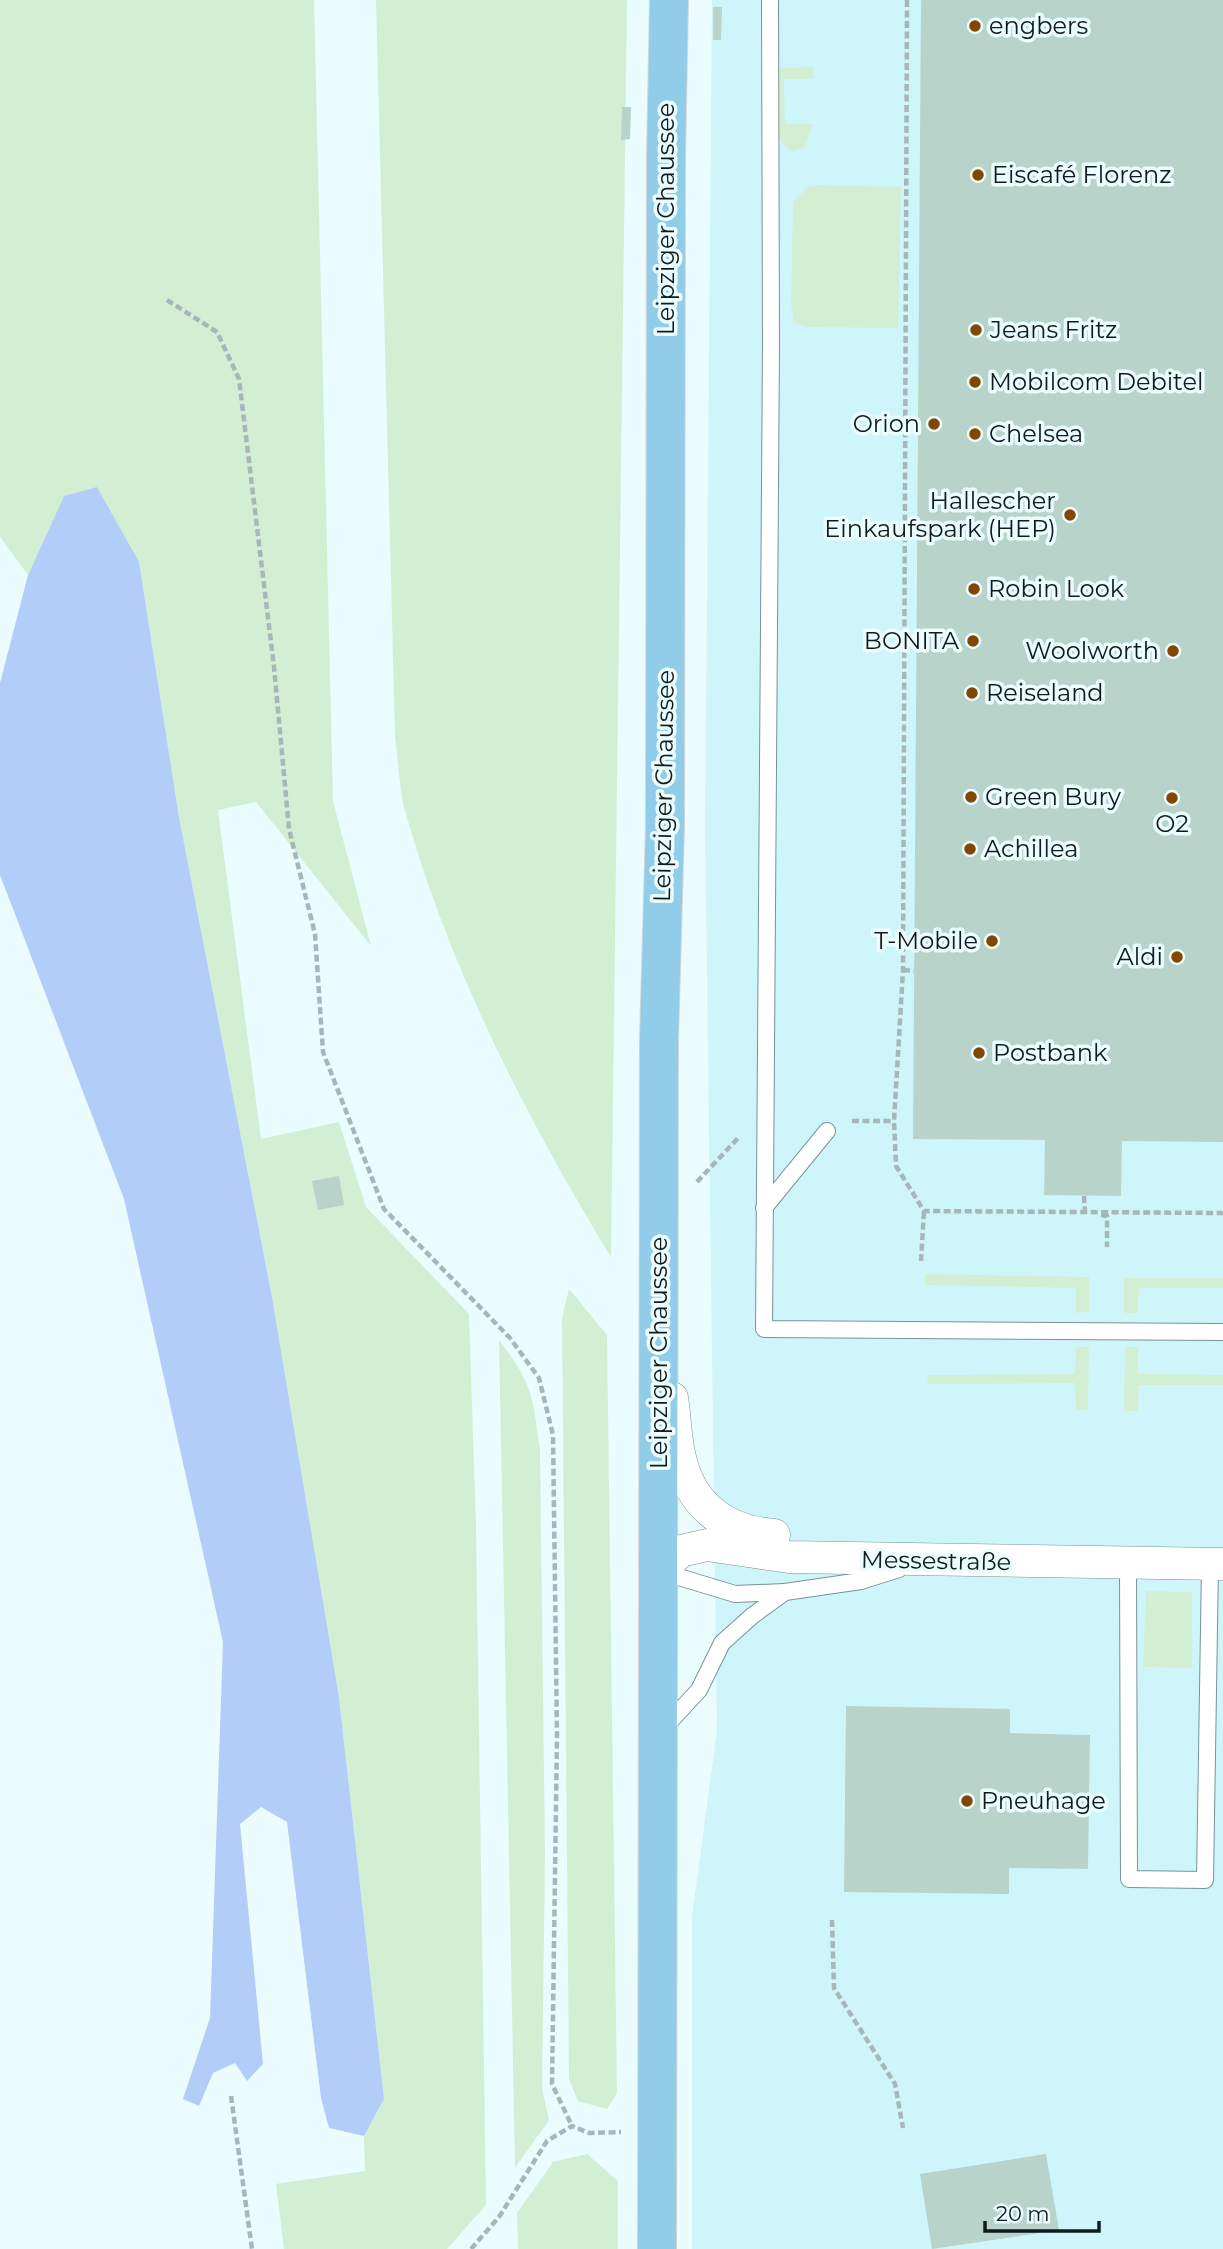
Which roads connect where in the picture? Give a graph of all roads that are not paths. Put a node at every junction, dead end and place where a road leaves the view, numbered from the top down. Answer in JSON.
{"nodes":[{"id":1,"x":669,"y":0,"type":"edge"},
{"id":2,"x":771,"y":0,"type":"edge"},
{"id":3,"x":827,"y":1131,"type":"dead end"},
{"id":4,"x":764,"y":1208,"type":"junction"},
{"id":5,"x":1223,"y":1332,"type":"edge"},
{"id":6,"x":659,"y":1335,"type":"junction"},
{"id":7,"x":923,"y":1561,"type":"junction"},
{"id":8,"x":1128,"y":1564,"type":"junction"},
{"id":9,"x":1217,"y":1564,"type":"edge"},
{"id":10,"x":659,"y":1571,"type":"junction"},
{"id":11,"x":785,"y":1592,"type":"junction"},
{"id":12,"x":659,"y":1733,"type":"junction"},
{"id":13,"x":657,"y":2249,"type":"edge"}],
"edges":[{"from":1,"to":6,"type":"main road","name":"Leipziger Chaussee"},
{"from":2,"to":4,"type":"lane"},
{"from":3,"to":4,"type":"lane"},
{"from":4,"to":5,"type":"lane"},
{"from":6,"to":7,"type":"street"},
{"from":6,"to":10,"type":"main road","name":"Leipziger Chaussee"},
{"from":7,"to":8,"type":"street","name":"Messestraße"},
{"from":7,"to":10,"type":"street","name":"Messestraße"},
{"from":7,"to":11,"type":"lane"},
{"from":8,"to":9,"type":"street","name":"Messestraße"},
{"from":8,"to":9,"type":"lane"},
{"from":10,"to":11,"type":"lane"},
{"from":10,"to":12,"type":"main road","name":"Leipziger Chaussee"},
{"from":11,"to":12,"type":"lane"},
{"from":12,"to":13,"type":"main road","name":"Leipziger Chaussee"}]}
